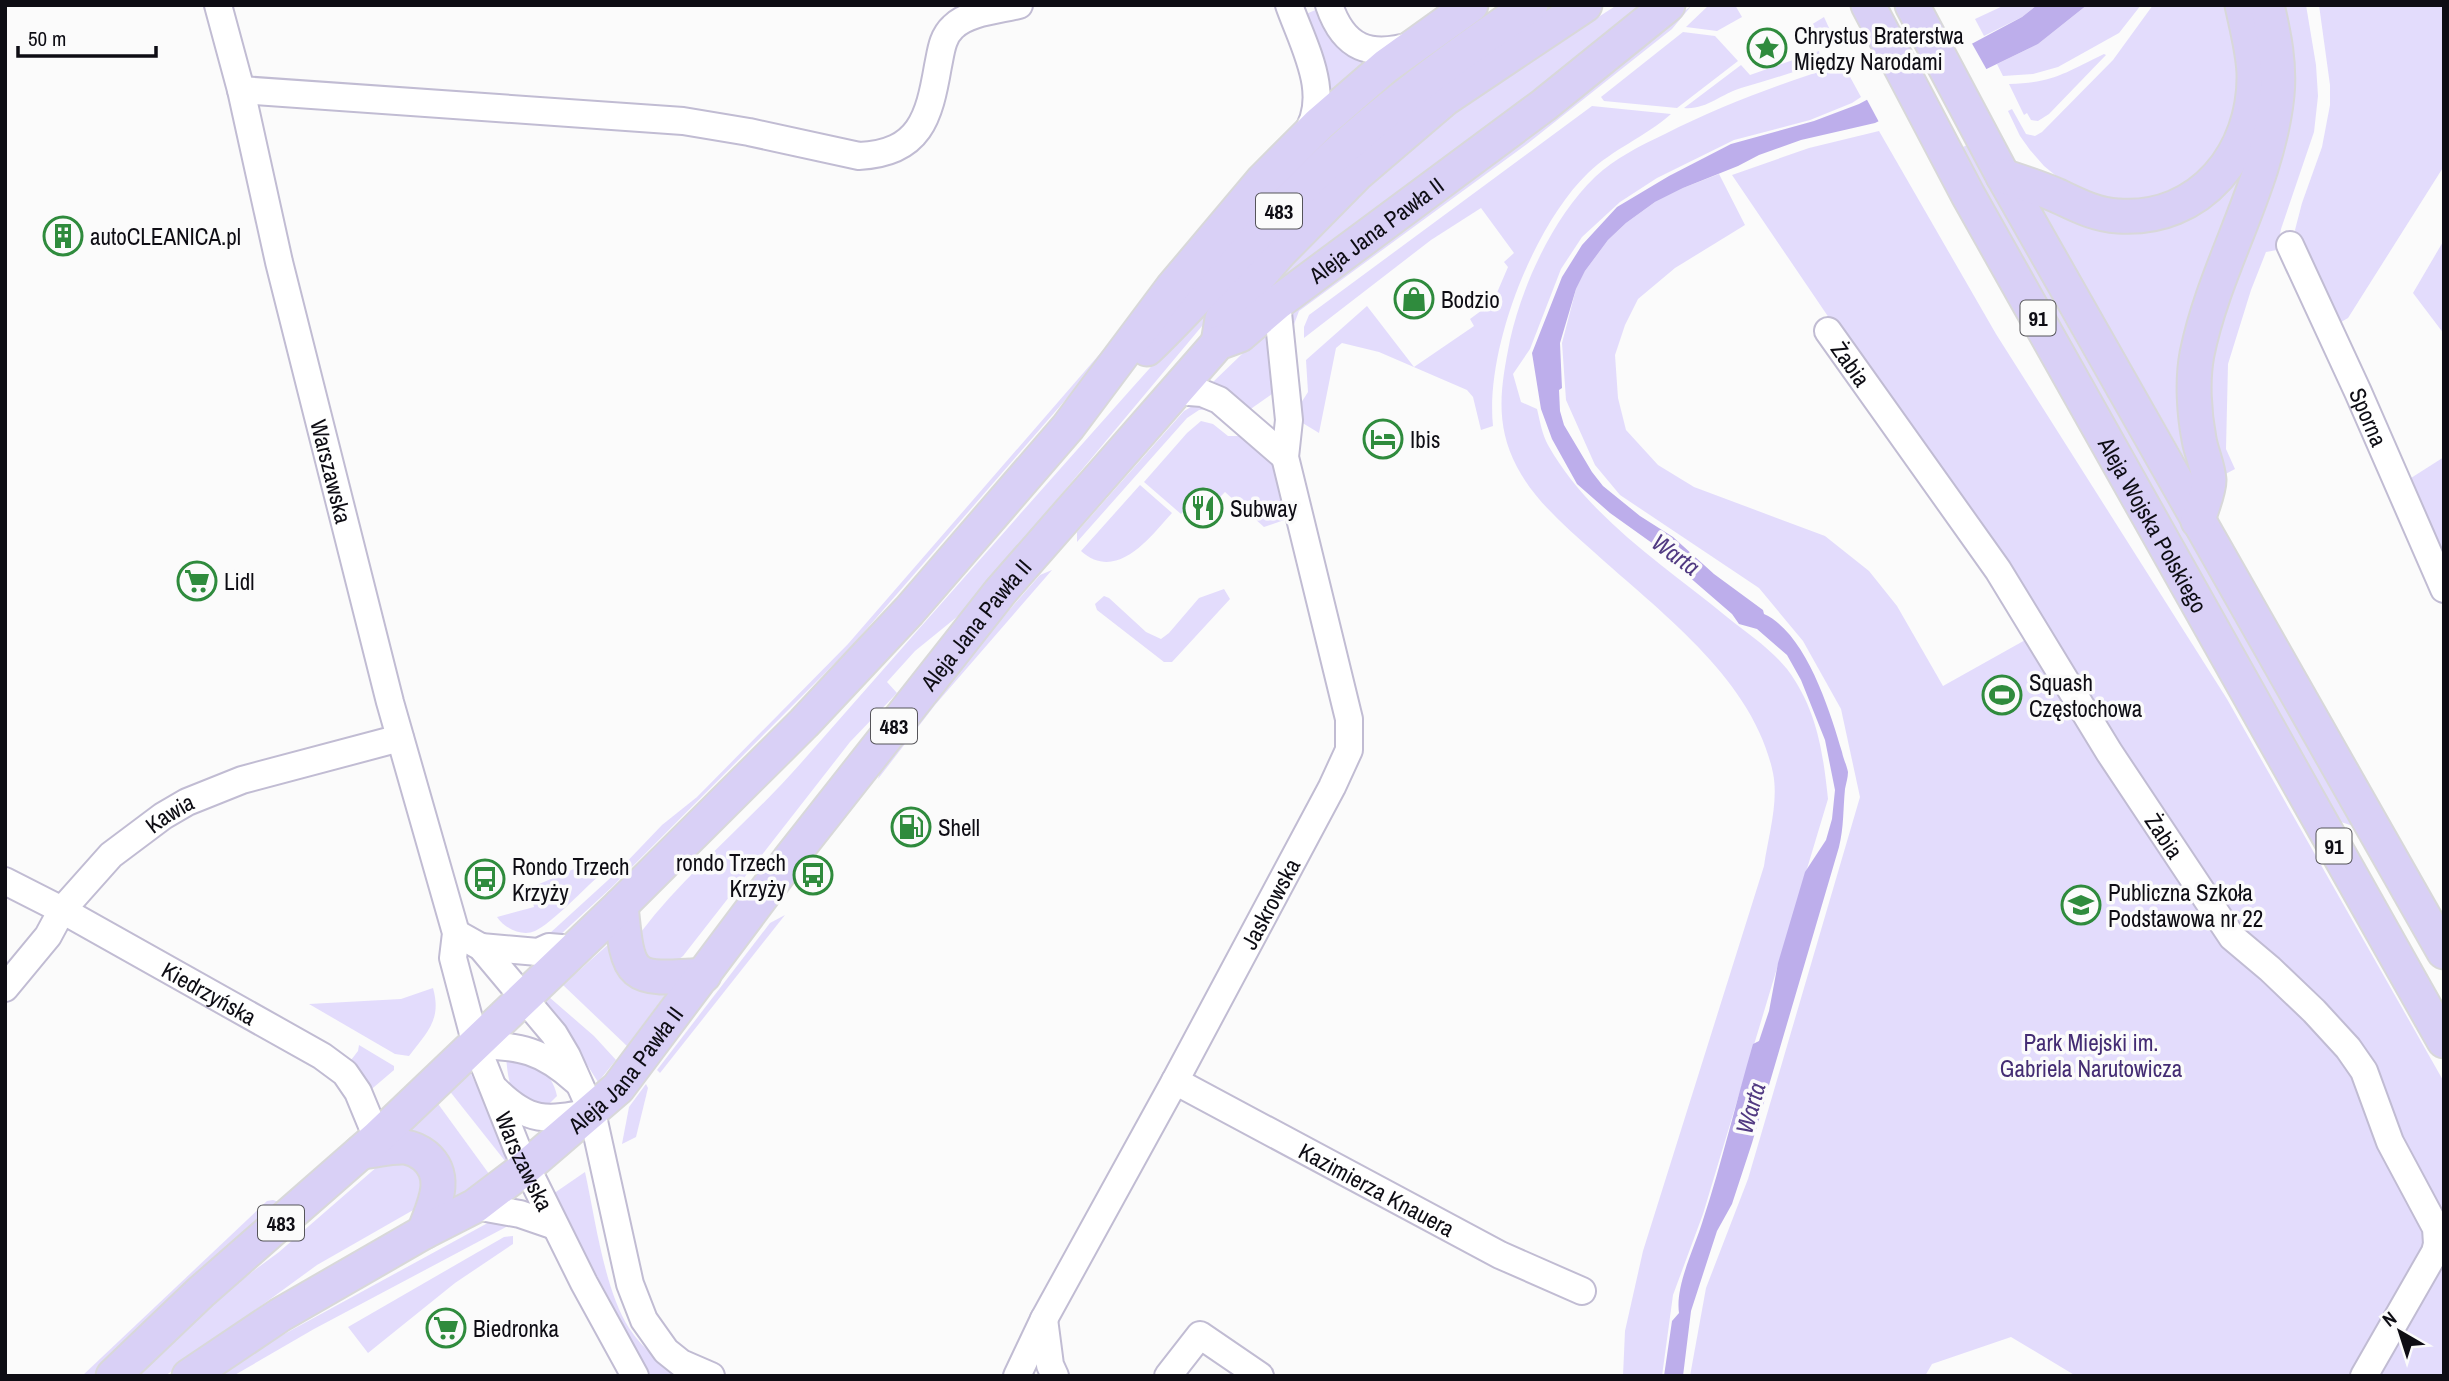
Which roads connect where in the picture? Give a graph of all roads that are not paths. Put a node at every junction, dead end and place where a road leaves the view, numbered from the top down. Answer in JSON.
{"nodes":[{"id":1,"x":218,"y":5,"type":"edge"},
{"id":2,"x":1019,"y":5,"type":"edge"},
{"id":3,"x":1289,"y":5,"type":"edge"},
{"id":4,"x":1329,"y":5,"type":"edge"},
{"id":5,"x":1471,"y":5,"type":"edge"},
{"id":6,"x":1585,"y":5,"type":"edge"},
{"id":7,"x":1668,"y":5,"type":"edge"},
{"id":8,"x":1912,"y":5,"type":"edge"},
{"id":9,"x":2242,"y":5,"type":"edge"},
{"id":10,"x":2267,"y":5,"type":"edge"},
{"id":11,"x":1865,"y":11,"type":"edge"},
{"id":12,"x":1523,"y":22,"type":"edge"},
{"id":13,"x":1414,"y":44,"type":"junction"},
{"id":14,"x":241,"y":90,"type":"junction"},
{"id":15,"x":1301,"y":141,"type":"junction"},
{"id":16,"x":2003,"y":176,"type":"junction"},
{"id":17,"x":2290,"y":246,"type":"dead end"},
{"id":18,"x":1277,"y":303,"type":"junction"},
{"id":19,"x":1828,"y":331,"type":"dead end"},
{"id":20,"x":1218,"y":343,"type":"junction"},
{"id":21,"x":1176,"y":391,"type":"junction"},
{"id":22,"x":1068,"y":427,"type":"junction"},
{"id":23,"x":1285,"y":457,"type":"junction"},
{"id":24,"x":2198,"y":521,"type":"junction"},
{"id":25,"x":2444,"y":589,"type":"edge"},
{"id":26,"x":400,"y":738,"type":"junction"},
{"id":27,"x":5,"y":881,"type":"edge"},
{"id":28,"x":621,"y":905,"type":"junction"},
{"id":29,"x":62,"y":910,"type":"junction"},
{"id":30,"x":456,"y":933,"type":"junction"},
{"id":31,"x":481,"y":947,"type":"junction"},
{"id":32,"x":573,"y":949,"type":"junction"},
{"id":33,"x":2444,"y":952,"type":"edge"},
{"id":34,"x":704,"y":975,"type":"junction"},
{"id":35,"x":5,"y":988,"type":"edge"},
{"id":36,"x":525,"y":998,"type":"junction"},
{"id":37,"x":2444,"y":1041,"type":"edge"},
{"id":38,"x":476,"y":1045,"type":"junction"},
{"id":39,"x":1175,"y":1081,"type":"junction"},
{"id":40,"x":494,"y":1088,"type":"junction"},
{"id":41,"x":587,"y":1099,"type":"junction"},
{"id":42,"x":369,"y":1145,"type":"junction"},
{"id":43,"x":525,"y":1168,"type":"junction"},
{"id":44,"x":475,"y":1206,"type":"junction"},
{"id":45,"x":555,"y":1226,"type":"junction"},
{"id":46,"x":424,"y":1232,"type":"junction"},
{"id":47,"x":1582,"y":1291,"type":"dead end"},
{"id":48,"x":1044,"y":1319,"type":"junction"},
{"id":49,"x":113,"y":1376,"type":"edge"},
{"id":50,"x":189,"y":1376,"type":"edge"},
{"id":51,"x":635,"y":1376,"type":"edge"},
{"id":52,"x":711,"y":1376,"type":"edge"},
{"id":53,"x":1017,"y":1376,"type":"edge"},
{"id":54,"x":1055,"y":1376,"type":"edge"},
{"id":55,"x":1168,"y":1376,"type":"edge"},
{"id":56,"x":1260,"y":1376,"type":"edge"},
{"id":57,"x":2364,"y":1376,"type":"edge"}],
"edges":[{"from":1,"to":14,"type":"street","name":"Warszawska"},
{"from":2,"to":14,"type":"street"},
{"from":3,"to":15,"type":"street"},
{"from":4,"to":13,"type":"street"},
{"from":5,"to":13,"type":"main road","number":"483"},
{"from":6,"to":12,"type":"main road"},
{"from":7,"to":18,"type":"main road","name":"Aleja Jana Pawła II","number":"483"},
{"from":8,"to":16,"type":"main road","name":"Aleja Wojska Polskiego","number":"91"},
{"from":9,"to":16,"type":"main road"},
{"from":10,"to":24,"type":"main road"},
{"from":11,"to":37,"type":"main road","name":"Aleja Wojska Polskiego","number":"91"},
{"from":12,"to":20,"type":"main road"},
{"from":12,"to":22,"type":"main road","number":"483"},
{"from":13,"to":15,"type":"main road","number":"483"},
{"from":14,"to":26,"type":"street","name":"Warszawska"},
{"from":15,"to":22,"type":"main road","number":"483"},
{"from":16,"to":24,"type":"main road","name":"Aleja Wojska Polskiego","number":"91"},
{"from":17,"to":25,"type":"street","name":"Sporna"},
{"from":18,"to":20,"type":"main road","name":"Aleja Jana Pawła II","number":"483"},
{"from":18,"to":23,"type":"street","name":"Jaskrowska"},
{"from":19,"to":57,"type":"street","name":"Żabia"},
{"from":20,"to":21,"type":"main road","name":"Aleja Jana Pawła II","number":"483"},
{"from":21,"to":23,"type":"street"},
{"from":21,"to":34,"type":"main road","name":"Aleja Jana Pawła II","number":"483"},
{"from":22,"to":28,"type":"main road","number":"483"},
{"from":23,"to":39,"type":"street","name":"Jaskrowska"},
{"from":24,"to":33,"type":"main road","name":"Aleja Wojska Polskiego","number":"91"},
{"from":26,"to":29,"type":"street","name":"Kawia"},
{"from":26,"to":30,"type":"street","name":"Warszawska"},
{"from":27,"to":29,"type":"street","name":"Kiedrzyńska"},
{"from":28,"to":32,"type":"main road","number":"483"},
{"from":28,"to":34,"type":"main road"},
{"from":29,"to":35,"type":"street","name":"Kawia"},
{"from":29,"to":42,"type":"street","name":"Kiedrzyńska"},
{"from":30,"to":31,"type":"street"},
{"from":30,"to":38,"type":"street","name":"Warszawska"},
{"from":31,"to":32,"type":"street"},
{"from":31,"to":36,"type":"street"},
{"from":32,"to":36,"type":"main road","number":"483"},
{"from":34,"to":41,"type":"main road","name":"Aleja Jana Pawła II","number":"483"},
{"from":36,"to":38,"type":"main road","number":"483"},
{"from":36,"to":41,"type":"street"},
{"from":38,"to":40,"type":"street","name":"Warszawska"},
{"from":38,"to":41,"type":"street"},
{"from":38,"to":42,"type":"main road","number":"483"},
{"from":39,"to":47,"type":"street","name":"Kazimierza Knauera"},
{"from":39,"to":48,"type":"street","name":"Jaskrowska"},
{"from":40,"to":41,"type":"street"},
{"from":40,"to":43,"type":"street","name":"Warszawska"},
{"from":41,"to":43,"type":"main road","name":"Aleja Jana Pawła II","number":"483"},
{"from":41,"to":52,"type":"street"},
{"from":42,"to":46,"type":"main road"},
{"from":42,"to":49,"type":"main road","number":"483"},
{"from":43,"to":44,"type":"main road","name":"Aleja Jana Pawła II","number":"483"},
{"from":43,"to":45,"type":"street","name":"Warszawska"},
{"from":44,"to":45,"type":"street"},
{"from":44,"to":46,"type":"main road","name":"Aleja Jana Pawła II","number":"483"},
{"from":45,"to":51,"type":"street","name":"Warszawska"},
{"from":46,"to":50,"type":"main road","name":"Aleja Jana Pawła II","number":"483"},
{"from":48,"to":53,"type":"street","name":"Jaskrowska"},
{"from":48,"to":54,"type":"street"},
{"from":55,"to":56,"type":"street"}]}
